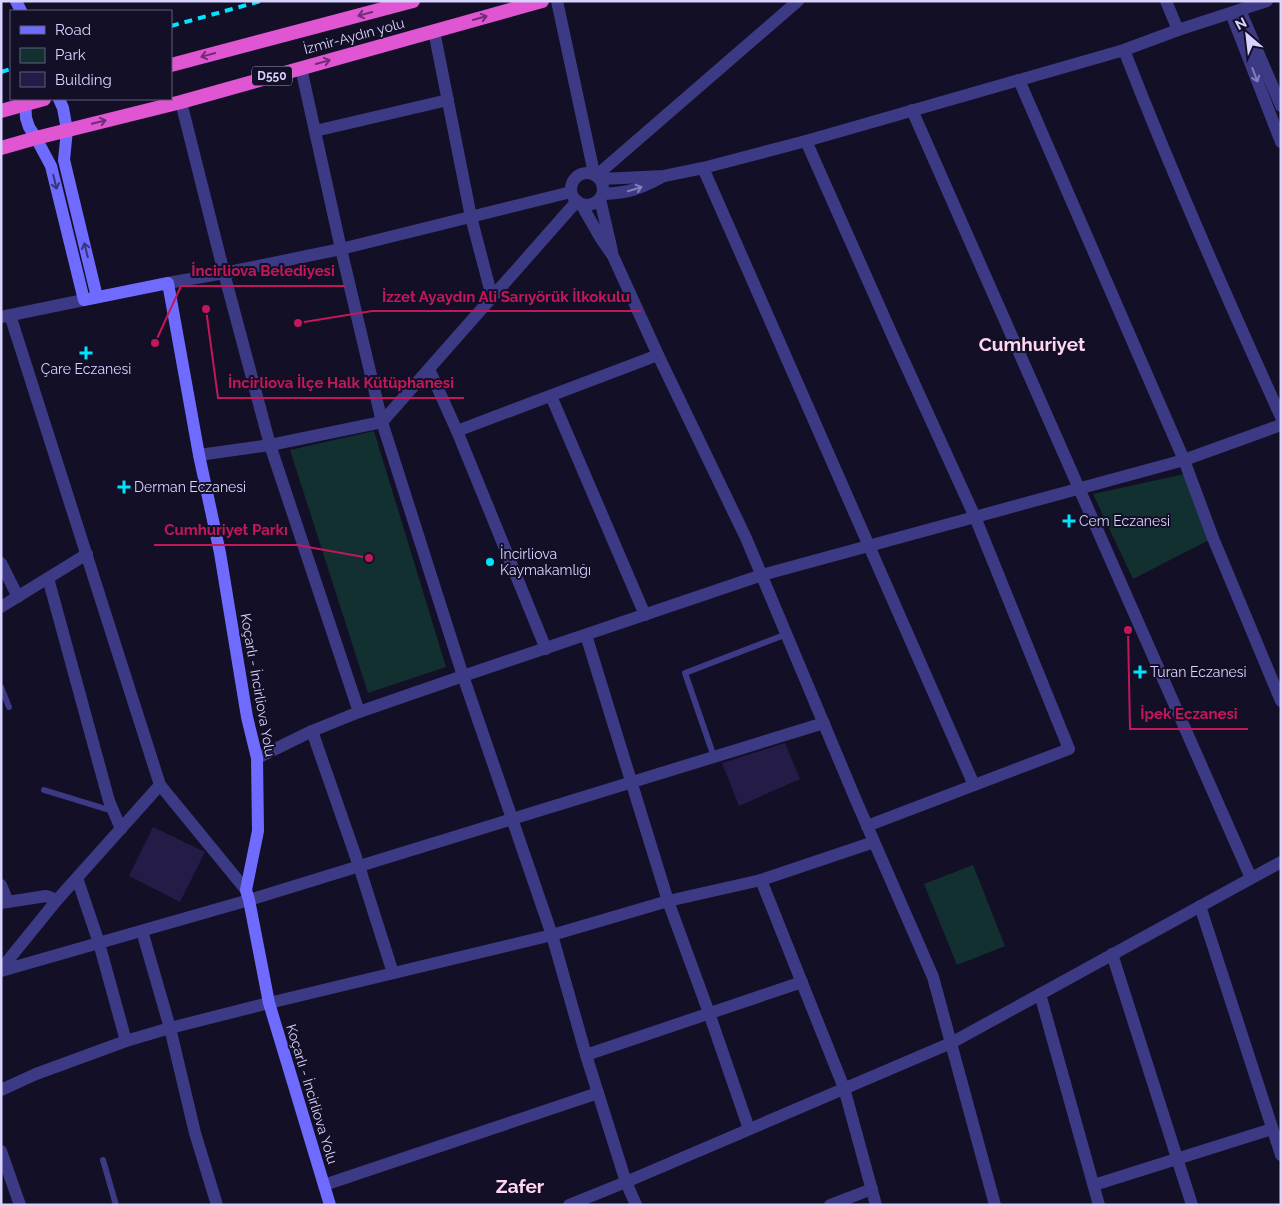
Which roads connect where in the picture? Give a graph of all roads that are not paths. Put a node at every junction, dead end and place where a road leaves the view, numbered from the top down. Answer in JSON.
{"nodes":[{"id":1,"x":413,"y":1,"type":"edge"},
{"id":2,"x":542,"y":1,"type":"edge"},
{"id":3,"x":557,"y":1,"type":"edge"},
{"id":4,"x":798,"y":1,"type":"edge"},
{"id":5,"x":1166,"y":1,"type":"edge"},
{"id":6,"x":1267,"y":1,"type":"edge"},
{"id":7,"x":1235,"y":12,"type":"junction"},
{"id":8,"x":1178,"y":30,"type":"junction"},
{"id":9,"x":434,"y":31,"type":"junction"},
{"id":10,"x":1124,"y":50,"type":"junction"},
{"id":11,"x":172,"y":65,"type":"edge"},
{"id":12,"x":301,"y":68,"type":"junction"},
{"id":13,"x":1019,"y":80,"type":"junction"},
{"id":14,"x":38,"y":100,"type":"edge"},
{"id":15,"x":59,"y":100,"type":"edge"},
{"id":16,"x":448,"y":100,"type":"junction"},
{"id":17,"x":25,"y":102,"type":"edge"},
{"id":18,"x":181,"y":102,"type":"junction"},
{"id":19,"x":1281,"y":106,"type":"edge"},
{"id":20,"x":912,"y":110,"type":"junction"},
{"id":21,"x":1,"y":111,"type":"edge"},
{"id":22,"x":67,"y":130,"type":"junction"},
{"id":23,"x":315,"y":131,"type":"junction"},
{"id":24,"x":36,"y":138,"type":"junction"},
{"id":25,"x":806,"y":140,"type":"junction"},
{"id":26,"x":1281,"y":142,"type":"edge"},
{"id":27,"x":1,"y":148,"type":"edge"},
{"id":28,"x":703,"y":168,"type":"junction"},
{"id":29,"x":597,"y":176,"type":"junction"},
{"id":30,"x":664,"y":176,"type":"junction"},
{"id":31,"x":601,"y":197,"type":"junction"},
{"id":32,"x":576,"y":199,"type":"junction"},
{"id":33,"x":471,"y":217,"type":"junction"},
{"id":34,"x":341,"y":249,"type":"junction"},
{"id":35,"x":613,"y":256,"type":"junction"},
{"id":36,"x":224,"y":273,"type":"junction"},
{"id":37,"x":168,"y":283,"type":"junction"},
{"id":38,"x":492,"y":297,"type":"junction"},
{"id":39,"x":91,"y":298,"type":"junction"},
{"id":40,"x":6,"y":316,"type":"edge"},
{"id":41,"x":658,"y":355,"type":"junction"},
{"id":42,"x":429,"y":369,"type":"junction"},
{"id":43,"x":551,"y":396,"type":"junction"},
{"id":44,"x":1281,"y":417,"type":"edge"},
{"id":45,"x":382,"y":422,"type":"junction"},
{"id":46,"x":1281,"y":425,"type":"edge"},
{"id":47,"x":458,"y":431,"type":"junction"},
{"id":48,"x":270,"y":444,"type":"junction"},
{"id":49,"x":200,"y":455,"type":"junction"},
{"id":50,"x":1184,"y":460,"type":"junction"},
{"id":51,"x":1078,"y":489,"type":"junction"},
{"id":52,"x":975,"y":517,"type":"junction"},
{"id":53,"x":869,"y":546,"type":"junction"},
{"id":54,"x":87,"y":554,"type":"junction"},
{"id":55,"x":1,"y":563,"type":"edge"},
{"id":56,"x":762,"y":575,"type":"junction"},
{"id":57,"x":48,"y":578,"type":"junction"},
{"id":58,"x":18,"y":597,"type":"junction"},
{"id":59,"x":1,"y":607,"type":"edge"},
{"id":60,"x":644,"y":615,"type":"junction"},
{"id":61,"x":787,"y":634,"type":"junction"},
{"id":62,"x":586,"y":635,"type":"junction"},
{"id":63,"x":546,"y":649,"type":"junction"},
{"id":64,"x":463,"y":676,"type":"junction"},
{"id":65,"x":1,"y":687,"type":"edge"},
{"id":66,"x":1281,"y":701,"type":"edge"},
{"id":67,"x":9,"y":707,"type":"dead end"},
{"id":68,"x":359,"y":712,"type":"junction"},
{"id":69,"x":824,"y":723,"type":"junction"},
{"id":70,"x":312,"y":731,"type":"junction"},
{"id":71,"x":714,"y":757,"type":"junction"},
{"id":72,"x":256,"y":758,"type":"junction"},
{"id":73,"x":631,"y":783,"type":"junction"},
{"id":74,"x":160,"y":785,"type":"junction"},
{"id":75,"x":974,"y":785,"type":"junction"},
{"id":76,"x":44,"y":790,"type":"dead end"},
{"id":77,"x":112,"y":810,"type":"junction"},
{"id":78,"x":512,"y":819,"type":"junction"},
{"id":79,"x":867,"y":826,"type":"junction"},
{"id":80,"x":121,"y":829,"type":"junction"},
{"id":81,"x":874,"y":842,"type":"junction"},
{"id":82,"x":1281,"y":862,"type":"edge"},
{"id":83,"x":359,"y":866,"type":"junction"},
{"id":84,"x":77,"y":878,"type":"junction"},
{"id":85,"x":1251,"y":878,"type":"junction"},
{"id":86,"x":762,"y":880,"type":"junction"},
{"id":87,"x":1,"y":885,"type":"edge"},
{"id":88,"x":248,"y":895,"type":"junction"},
{"id":89,"x":57,"y":900,"type":"junction"},
{"id":90,"x":668,"y":901,"type":"junction"},
{"id":91,"x":5,"y":903,"type":"edge"},
{"id":92,"x":1200,"y":906,"type":"junction"},
{"id":93,"x":142,"y":931,"type":"junction"},
{"id":94,"x":552,"y":935,"type":"junction"},
{"id":95,"x":99,"y":943,"type":"junction"},
{"id":96,"x":1112,"y":954,"type":"junction"},
{"id":97,"x":1,"y":970,"type":"edge"},
{"id":98,"x":393,"y":973,"type":"junction"},
{"id":99,"x":802,"y":982,"type":"junction"},
{"id":100,"x":1040,"y":994,"type":"junction"},
{"id":101,"x":269,"y":1003,"type":"junction"},
{"id":102,"x":709,"y":1013,"type":"junction"},
{"id":103,"x":170,"y":1028,"type":"junction"},
{"id":104,"x":126,"y":1041,"type":"junction"},
{"id":105,"x":951,"y":1043,"type":"junction"},
{"id":106,"x":586,"y":1054,"type":"junction"},
{"id":107,"x":844,"y":1088,"type":"junction"},
{"id":108,"x":1,"y":1090,"type":"edge"},
{"id":109,"x":598,"y":1093,"type":"junction"},
{"id":110,"x":749,"y":1129,"type":"junction"},
{"id":111,"x":1272,"y":1129,"type":"junction"},
{"id":112,"x":1,"y":1151,"type":"edge"},
{"id":113,"x":1281,"y":1155,"type":"edge"},
{"id":114,"x":1177,"y":1158,"type":"junction"},
{"id":115,"x":102,"y":1160,"type":"dead end"},
{"id":116,"x":626,"y":1182,"type":"junction"},
{"id":117,"x":324,"y":1185,"type":"junction"},
{"id":118,"x":1094,"y":1185,"type":"junction"},
{"id":119,"x":872,"y":1189,"type":"junction"},
{"id":120,"x":20,"y":1205,"type":"edge"},
{"id":121,"x":116,"y":1205,"type":"edge"},
{"id":122,"x":217,"y":1205,"type":"edge"},
{"id":123,"x":330,"y":1205,"type":"edge"},
{"id":124,"x":569,"y":1205,"type":"edge"},
{"id":125,"x":636,"y":1205,"type":"edge"},
{"id":126,"x":830,"y":1205,"type":"edge"},
{"id":127,"x":876,"y":1205,"type":"edge"},
{"id":128,"x":995,"y":1205,"type":"edge"},
{"id":129,"x":1099,"y":1205,"type":"edge"},
{"id":130,"x":1192,"y":1205,"type":"edge"}],
"edges":[{"from":1,"to":11,"type":"highway","name":"İzmir-Aydın yolu","one_way":true},
{"from":9,"to":2,"type":"highway","name":"İzmir-Aydın yolu","number":"D550","one_way":true},
{"from":3,"to":29,"type":"street"},
{"from":4,"to":29,"type":"street"},
{"from":5,"to":8,"type":"street"},
{"from":6,"to":7,"type":"street"},
{"from":7,"to":8,"type":"street"},
{"from":7,"to":19,"type":"street"},
{"from":7,"to":26,"type":"street","one_way":true},
{"from":8,"to":10,"type":"street"},
{"from":12,"to":9,"type":"highway","name":"İzmir-Aydın yolu","number":"D550","one_way":true},
{"from":9,"to":16,"type":"street"},
{"from":10,"to":13,"type":"street"},
{"from":10,"to":44,"type":"street"},
{"from":12,"to":18,"type":"highway","name":"İzmir-Aydın yolu","number":"D550"},
{"from":12,"to":23,"type":"street"},
{"from":13,"to":20,"type":"street"},
{"from":13,"to":50,"type":"street"},
{"from":14,"to":17,"type":"highway"},
{"from":15,"to":22,"type":"main road"},
{"from":16,"to":23,"type":"street"},
{"from":16,"to":33,"type":"street"},
{"from":17,"to":21,"type":"highway"},
{"from":17,"to":24,"type":"main road"},
{"from":22,"to":18,"type":"highway","name":"İzmir-Aydın yolu","number":"D550","one_way":true},
{"from":18,"to":36,"type":"street"},
{"from":20,"to":25,"type":"street"},
{"from":20,"to":51,"type":"street"},
{"from":22,"to":24,"type":"highway","name":"İzmir-Aydın yolu","number":"D550"},
{"from":39,"to":22,"type":"main road","one_way":true},
{"from":23,"to":34,"type":"street"},
{"from":24,"to":27,"type":"highway","name":"İzmir-Aydın yolu","number":"D550"},
{"from":24,"to":39,"type":"main road","one_way":true},
{"from":25,"to":28,"type":"street"},
{"from":25,"to":52,"type":"street"},
{"from":28,"to":30,"type":"street"},
{"from":28,"to":53,"type":"street"},
{"from":29,"to":30,"type":"street"},
{"from":29,"to":31,"type":"street"},
{"from":29,"to":32,"type":"street"},
{"from":31,"to":30,"type":"street","one_way":true},
{"from":31,"to":32,"type":"street"},
{"from":31,"to":35,"type":"street"},
{"from":32,"to":33,"type":"street"},
{"from":32,"to":35,"type":"street"},
{"from":32,"to":38,"type":"street"},
{"from":33,"to":34,"type":"street"},
{"from":33,"to":38,"type":"street"},
{"from":34,"to":36,"type":"street"},
{"from":34,"to":45,"type":"street"},
{"from":35,"to":41,"type":"street"},
{"from":36,"to":37,"type":"street"},
{"from":36,"to":48,"type":"street"},
{"from":37,"to":39,"type":"main road"},
{"from":37,"to":49,"type":"main road","name":"Koçarlı - İncirliova Yolu"},
{"from":38,"to":42,"type":"street"},
{"from":39,"to":40,"type":"street"},
{"from":40,"to":54,"type":"street"},
{"from":41,"to":43,"type":"street"},
{"from":41,"to":56,"type":"street"},
{"from":42,"to":45,"type":"street"},
{"from":42,"to":47,"type":"street"},
{"from":43,"to":47,"type":"street"},
{"from":43,"to":60,"type":"street"},
{"from":45,"to":48,"type":"street"},
{"from":45,"to":64,"type":"street"},
{"from":46,"to":50,"type":"street"},
{"from":47,"to":63,"type":"street"},
{"from":48,"to":49,"type":"street"},
{"from":48,"to":68,"type":"street"},
{"from":49,"to":72,"type":"main road","name":"Koçarlı - İncirliova Yolu"},
{"from":50,"to":51,"type":"street"},
{"from":50,"to":66,"type":"street"},
{"from":51,"to":52,"type":"street"},
{"from":51,"to":85,"type":"street"},
{"from":52,"to":53,"type":"street"},
{"from":52,"to":75,"type":"street"},
{"from":53,"to":56,"type":"street"},
{"from":53,"to":75,"type":"street"},
{"from":54,"to":57,"type":"street"},
{"from":54,"to":74,"type":"street"},
{"from":55,"to":58,"type":"street"},
{"from":56,"to":60,"type":"street"},
{"from":56,"to":61,"type":"street"},
{"from":57,"to":58,"type":"street"},
{"from":57,"to":77,"type":"street"},
{"from":58,"to":59,"type":"street"},
{"from":60,"to":62,"type":"street"},
{"from":61,"to":69,"type":"street"},
{"from":61,"to":71,"type":"lane"},
{"from":62,"to":63,"type":"street"},
{"from":62,"to":73,"type":"street"},
{"from":63,"to":64,"type":"street"},
{"from":64,"to":68,"type":"street"},
{"from":64,"to":78,"type":"street"},
{"from":65,"to":67,"type":"lane"},
{"from":68,"to":70,"type":"street"},
{"from":69,"to":71,"type":"street"},
{"from":69,"to":79,"type":"street"},
{"from":70,"to":72,"type":"street"},
{"from":70,"to":83,"type":"street"},
{"from":71,"to":73,"type":"street"},
{"from":72,"to":88,"type":"main road","name":"Koçarlı - İncirliova Yolu"},
{"from":73,"to":78,"type":"street"},
{"from":73,"to":90,"type":"street"},
{"from":74,"to":80,"type":"street"},
{"from":74,"to":88,"type":"street"},
{"from":75,"to":79,"type":"street"},
{"from":76,"to":77,"type":"lane"},
{"from":77,"to":80,"type":"street"},
{"from":78,"to":83,"type":"street"},
{"from":78,"to":94,"type":"street"},
{"from":79,"to":81,"type":"street"},
{"from":80,"to":84,"type":"street"},
{"from":81,"to":86,"type":"street"},
{"from":81,"to":105,"type":"street"},
{"from":82,"to":85,"type":"street"},
{"from":83,"to":88,"type":"street"},
{"from":83,"to":98,"type":"street"},
{"from":84,"to":89,"type":"street"},
{"from":84,"to":95,"type":"street"},
{"from":85,"to":92,"type":"street"},
{"from":86,"to":90,"type":"street"},
{"from":86,"to":99,"type":"street"},
{"from":87,"to":91,"type":"street"},
{"from":88,"to":93,"type":"street"},
{"from":88,"to":101,"type":"main road","name":"Koçarlı - İncirliova Yolu"},
{"from":89,"to":91,"type":"street"},
{"from":89,"to":97,"type":"street"},
{"from":90,"to":94,"type":"street"},
{"from":90,"to":102,"type":"street"},
{"from":92,"to":96,"type":"street"},
{"from":92,"to":111,"type":"street"},
{"from":93,"to":95,"type":"street"},
{"from":93,"to":103,"type":"street"},
{"from":94,"to":98,"type":"street"},
{"from":94,"to":106,"type":"street"},
{"from":95,"to":97,"type":"street"},
{"from":95,"to":104,"type":"street"},
{"from":96,"to":100,"type":"street"},
{"from":96,"to":114,"type":"street"},
{"from":98,"to":101,"type":"street"},
{"from":99,"to":102,"type":"street"},
{"from":99,"to":107,"type":"street"},
{"from":100,"to":105,"type":"street"},
{"from":100,"to":118,"type":"street"},
{"from":101,"to":103,"type":"street"},
{"from":101,"to":117,"type":"main road","name":"Koçarlı - İncirliova Yolu"},
{"from":102,"to":106,"type":"street"},
{"from":102,"to":110,"type":"street"},
{"from":103,"to":104,"type":"street"},
{"from":103,"to":122,"type":"street"},
{"from":104,"to":108,"type":"street"},
{"from":105,"to":107,"type":"street"},
{"from":105,"to":128,"type":"street"},
{"from":106,"to":109,"type":"street"},
{"from":107,"to":110,"type":"street"},
{"from":107,"to":119,"type":"street"},
{"from":109,"to":116,"type":"street"},
{"from":109,"to":117,"type":"street"},
{"from":110,"to":116,"type":"street"},
{"from":111,"to":113,"type":"street"},
{"from":111,"to":114,"type":"street"},
{"from":112,"to":120,"type":"street"},
{"from":114,"to":118,"type":"street"},
{"from":114,"to":130,"type":"street"},
{"from":115,"to":121,"type":"lane"},
{"from":116,"to":124,"type":"street"},
{"from":116,"to":125,"type":"street"},
{"from":117,"to":123,"type":"main road","name":"Koçarlı - İncirliova Yolu"},
{"from":118,"to":129,"type":"street"},
{"from":119,"to":126,"type":"street"},
{"from":119,"to":127,"type":"street"}]}
